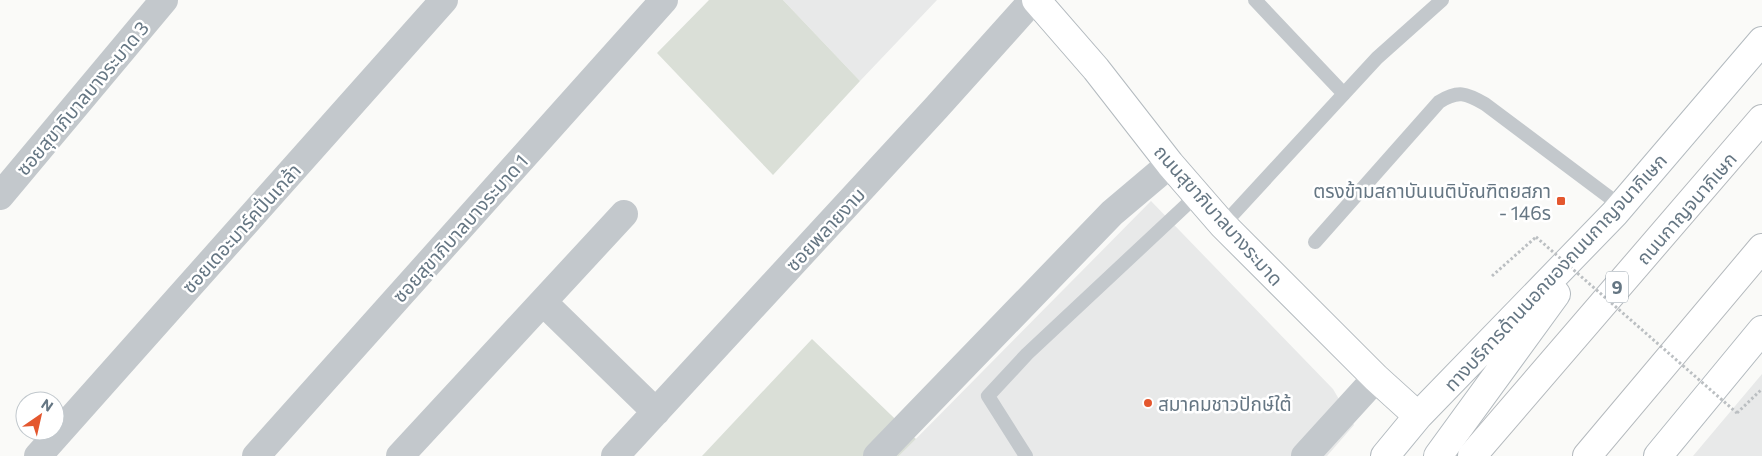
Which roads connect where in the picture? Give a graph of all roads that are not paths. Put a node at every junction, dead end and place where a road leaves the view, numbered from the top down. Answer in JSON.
{"nodes":[{"id":1,"x":164,"y":0,"type":"edge"},
{"id":2,"x":444,"y":0,"type":"edge"},
{"id":3,"x":664,"y":0,"type":"edge"},
{"id":4,"x":1035,"y":0,"type":"edge"},
{"id":5,"x":1255,"y":0,"type":"edge"},
{"id":6,"x":1442,"y":0,"type":"edge"},
{"id":7,"x":1762,"y":40,"type":"edge"},
{"id":8,"x":1344,"y":94,"type":"junction"},
{"id":9,"x":1762,"y":118,"type":"edge"},
{"id":10,"x":1170,"y":164,"type":"junction"},
{"id":11,"x":1197,"y":195,"type":"junction"},
{"id":12,"x":0,"y":196,"type":"edge"},
{"id":13,"x":1618,"y":210,"type":"junction"},
{"id":14,"x":624,"y":214,"type":"dead end"},
{"id":15,"x":1223,"y":225,"type":"junction"},
{"id":16,"x":1315,"y":242,"type":"dead end"},
{"id":17,"x":1762,"y":248,"type":"edge"},
{"id":18,"x":543,"y":302,"type":"junction"},
{"id":19,"x":1762,"y":330,"type":"edge"},
{"id":20,"x":1726,"y":373,"type":"junction"},
{"id":21,"x":1376,"y":378,"type":"junction"},
{"id":22,"x":656,"y":412,"type":"junction"},
{"id":23,"x":1418,"y":416,"type":"junction"},
{"id":24,"x":38,"y":456,"type":"edge"},
{"id":25,"x":256,"y":456,"type":"edge"},
{"id":26,"x":400,"y":456,"type":"edge"},
{"id":27,"x":615,"y":456,"type":"edge"},
{"id":28,"x":878,"y":456,"type":"edge"},
{"id":29,"x":1026,"y":456,"type":"edge"},
{"id":30,"x":1305,"y":456,"type":"edge"},
{"id":31,"x":1385,"y":456,"type":"edge"},
{"id":32,"x":1438,"y":456,"type":"edge"},
{"id":33,"x":1472,"y":456,"type":"edge"},
{"id":34,"x":1587,"y":456,"type":"edge"},
{"id":35,"x":1644,"y":456,"type":"edge"},
{"id":36,"x":1658,"y":456,"type":"edge"}],
"edges":[{"from":1,"to":12,"type":"street","name":"ซอยสุขาภิบาลบางระมาด 3"},
{"from":2,"to":24,"type":"street","name":"ซอยเดอะมาร์คปิ่นเกล้า"},
{"from":3,"to":25,"type":"street","name":"ซอยสุขาภิบาลบางระมาด 1"},
{"from":4,"to":10,"type":"main road","name":"ถนนสุขาภิบาลบางระมาด"},
{"from":4,"to":22,"type":"street","name":"ซอยพลายงาม"},
{"from":5,"to":8,"type":"lane"},
{"from":6,"to":8,"type":"lane"},
{"from":7,"to":13,"type":"main road","name":"ทางบริการด้านนอกของถนนกาญจนาภิเษก"},
{"from":8,"to":15,"type":"lane"},
{"from":9,"to":33,"type":"main road","name":"ถนนกาญจนาภิเษก","number":"9"},
{"from":10,"to":11,"type":"main road","name":"ถนนสุขาภิบาลบางระมาด"},
{"from":10,"to":28,"type":"street"},
{"from":11,"to":15,"type":"main road","name":"ถนนสุขาภิบาลบางระมาด"},
{"from":11,"to":29,"type":"lane"},
{"from":13,"to":16,"type":"lane"},
{"from":13,"to":23,"type":"main road","name":"ทางบริการด้านนอกของถนนกาญจนาภิเษก"},
{"from":13,"to":32,"type":"main road"},
{"from":14,"to":18,"type":"street"},
{"from":15,"to":21,"type":"main road","name":"ถนนสุขาภิบาลบางระมาด"},
{"from":17,"to":34,"type":"main road"},
{"from":18,"to":22,"type":"street"},
{"from":18,"to":26,"type":"street"},
{"from":19,"to":20,"type":"main road"},
{"from":20,"to":35,"type":"main road"},
{"from":20,"to":36,"type":"main road"},
{"from":21,"to":23,"type":"main road","name":"ถนนสุขาภิบาลบางระมาด"},
{"from":21,"to":30,"type":"street"},
{"from":22,"to":27,"type":"street","name":"ซอยพลายงาม"},
{"from":23,"to":31,"type":"main road","name":"ทางบริการด้านนอกของถนนกาญจนาภิเษก"}]}
